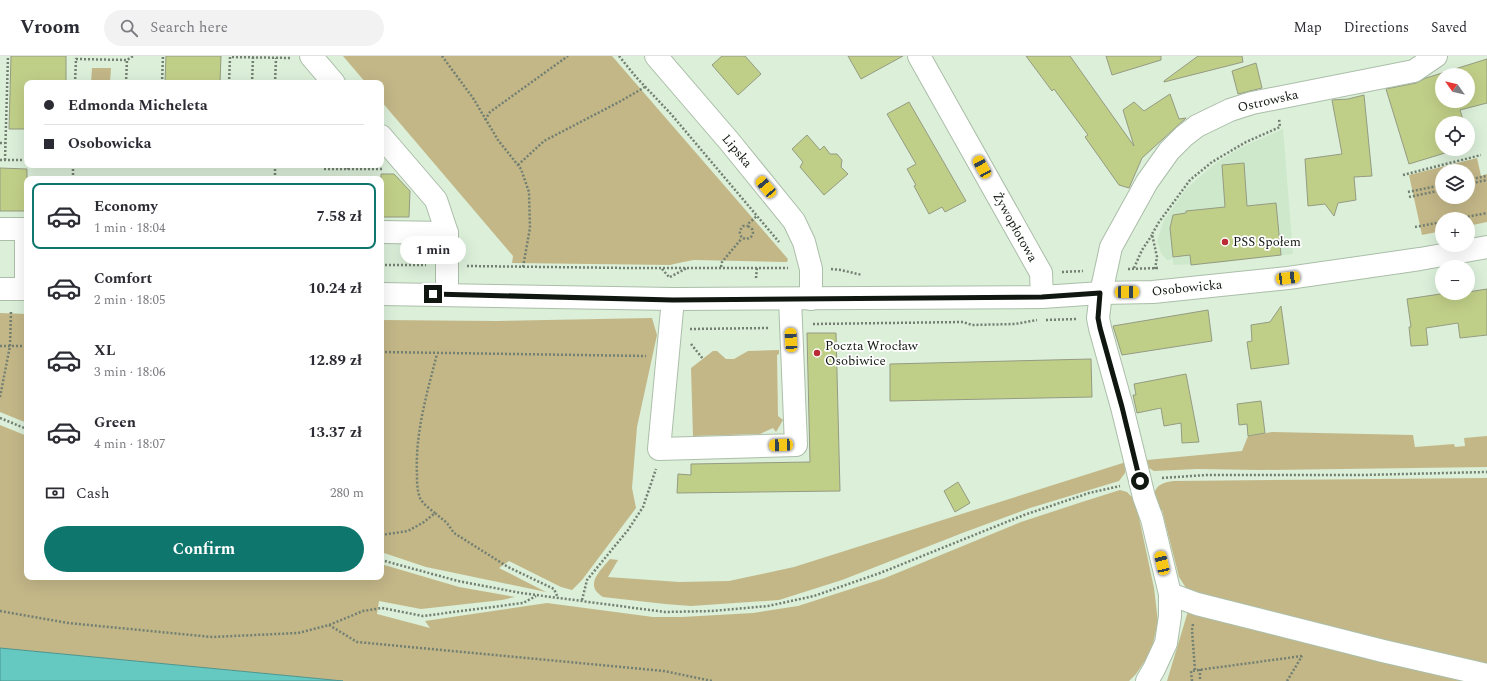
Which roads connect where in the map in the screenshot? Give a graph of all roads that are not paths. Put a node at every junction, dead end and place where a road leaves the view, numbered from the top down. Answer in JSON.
{"nodes":[{"id":1,"x":656,"y":56,"type":"edge"},
{"id":2,"x":919,"y":56,"type":"edge"},
{"id":3,"x":1436,"y":56,"type":"edge"},
{"id":4,"x":302,"y":57,"type":"edge"},
{"id":5,"x":330,"y":80,"type":"edge"},
{"id":6,"x":384,"y":139,"type":"edge"},
{"id":7,"x":0,"y":229,"type":"edge"},
{"id":8,"x":24,"y":229,"type":"edge"},
{"id":9,"x":384,"y":232,"type":"edge"},
{"id":10,"x":447,"y":233,"type":"junction"},
{"id":11,"x":24,"y":247,"type":"edge"},
{"id":12,"x":1487,"y":247,"type":"edge"},
{"id":13,"x":17,"y":289,"type":"edge"},
{"id":14,"x":1100,"y":293,"type":"junction"},
{"id":15,"x":384,"y":294,"type":"edge"},
{"id":16,"x":446,"y":295,"type":"junction"},
{"id":17,"x":1042,"y":297,"type":"junction"},
{"id":18,"x":800,"y":299,"type":"junction"},
{"id":19,"x":673,"y":300,"type":"junction"},
{"id":20,"x":1170,"y":594,"type":"junction"},
{"id":21,"x":1487,"y":675,"type":"edge"},
{"id":22,"x":1147,"y":681,"type":"edge"}],
"edges":[{"from":1,"to":18,"type":"street","name":"Lipska"},
{"from":2,"to":17,"type":"street","name":"Żywopłotowa"},
{"from":3,"to":14,"type":"street","name":"Ostrowska"},
{"from":4,"to":5,"type":"street"},
{"from":6,"to":10,"type":"street"},
{"from":7,"to":8,"type":"street"},
{"from":9,"to":10,"type":"street"},
{"from":10,"to":16,"type":"street"},
{"from":11,"to":13,"type":"street"},
{"from":12,"to":14,"type":"street","name":"Osobowicka"},
{"from":14,"to":17,"type":"street","name":"Osobowicka"},
{"from":14,"to":20,"type":"street","name":"Ostrowska"},
{"from":15,"to":16,"type":"street","name":"Osobowicka"},
{"from":16,"to":19,"type":"street","name":"Osobowicka"},
{"from":17,"to":18,"type":"street","name":"Osobowicka"},
{"from":18,"to":19,"type":"street","name":"Osobowicka"},
{"from":18,"to":19,"type":"street","name":"Lipska"},
{"from":20,"to":21,"type":"street"},
{"from":20,"to":22,"type":"street","name":"Ostrowska"}]}
